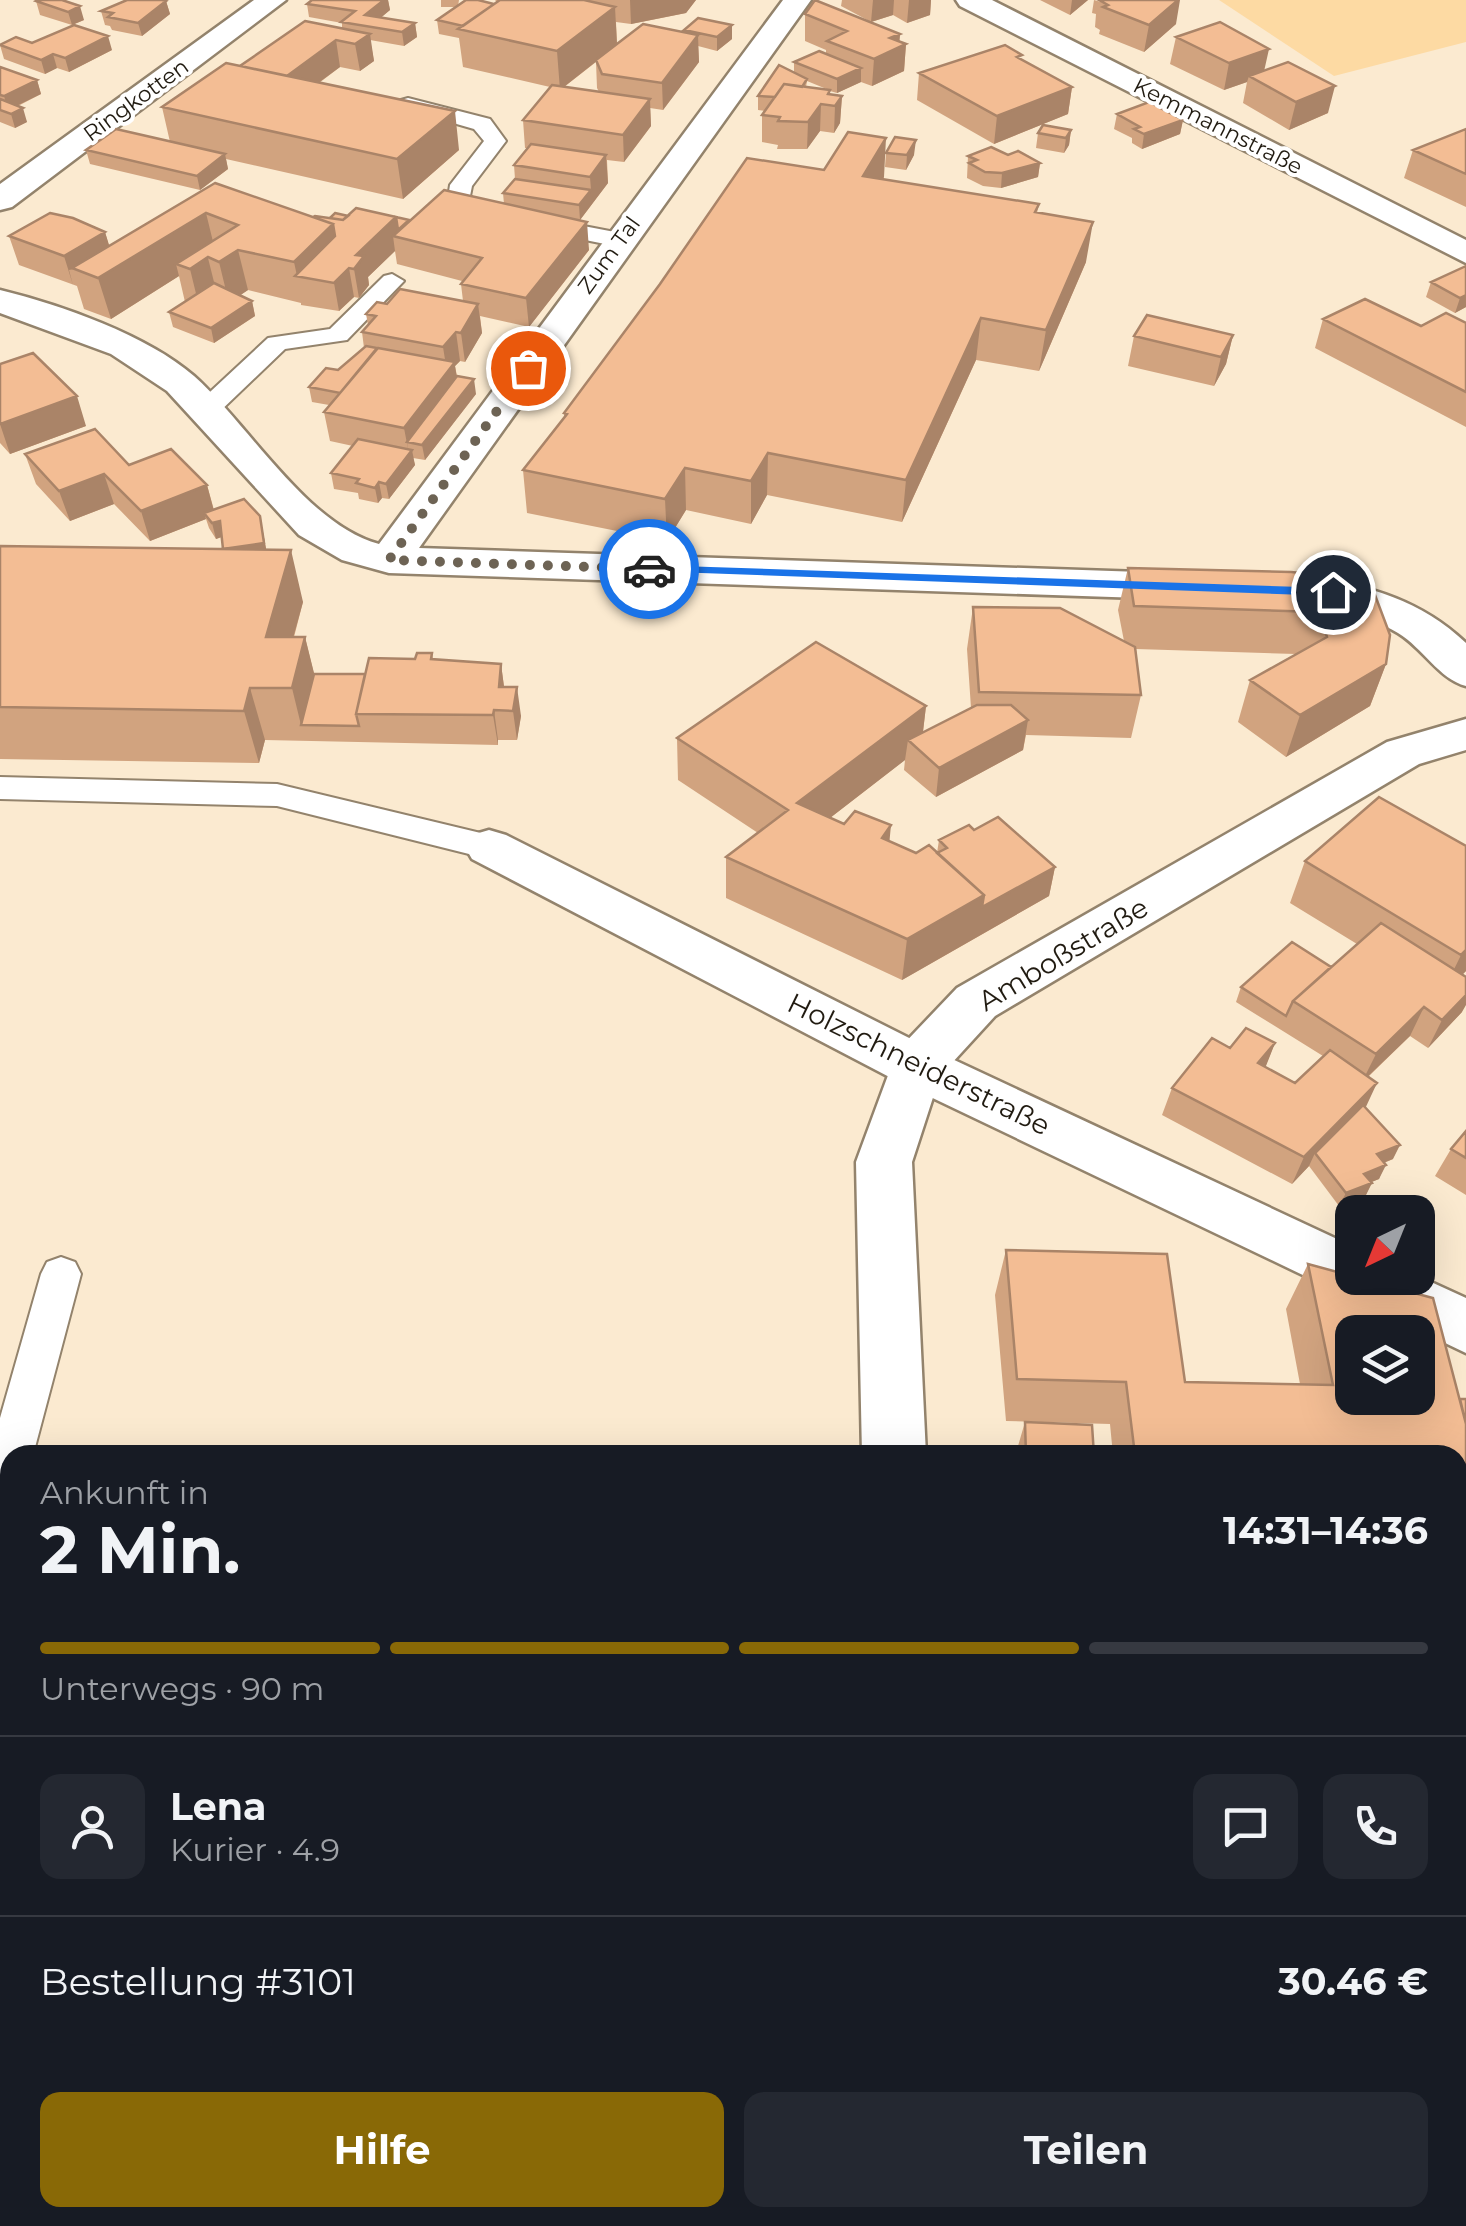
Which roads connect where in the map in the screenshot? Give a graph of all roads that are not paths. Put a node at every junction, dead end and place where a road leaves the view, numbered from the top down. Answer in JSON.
{"nodes":[{"id":1,"x":272,"y":0,"type":"edge"},
{"id":2,"x":797,"y":0,"type":"edge"},
{"id":3,"x":970,"y":0,"type":"edge"},
{"id":4,"x":381,"y":98,"type":"edge"},
{"id":5,"x":0,"y":200,"type":"edge"},
{"id":6,"x":620,"y":240,"type":"junction"},
{"id":7,"x":1466,"y":252,"type":"edge"},
{"id":8,"x":392,"y":282,"type":"dead end"},
{"id":9,"x":0,"y":302,"type":"edge"},
{"id":10,"x":206,"y":410,"type":"junction"},
{"id":11,"x":389,"y":560,"type":"junction"},
{"id":12,"x":1466,"y":672,"type":"edge"},
{"id":13,"x":1466,"y":734,"type":"edge"},
{"id":14,"x":0,"y":788,"type":"edge"},
{"id":15,"x":489,"y":847,"type":"joint"},
{"id":16,"x":916,"y":1066,"type":"junction"},
{"id":17,"x":1335,"y":1265,"type":"edge"},
{"id":18,"x":61,"y":1274,"type":"dead end"},
{"id":19,"x":1399,"y":1295,"type":"edge"},
{"id":20,"x":1466,"y":1326,"type":"edge"},
{"id":21,"x":13,"y":1445,"type":"edge"},
{"id":22,"x":894,"y":1445,"type":"edge"}],
"edges":[{"from":1,"to":5,"type":"street","name":"Ringkotten"},
{"from":2,"to":6,"type":"street","name":"Zum Tal"},
{"from":3,"to":7,"type":"street","name":"Kemmannstraße"},
{"from":4,"to":6,"type":"lane"},
{"from":6,"to":11,"type":"street","name":"Zum Tal"},
{"from":8,"to":10,"type":"lane"},
{"from":9,"to":10,"type":"street"},
{"from":10,"to":11,"type":"street"},
{"from":11,"to":12,"type":"street"},
{"from":13,"to":16,"type":"street","name":"Amboßstraße"},
{"from":14,"to":15,"type":"lane"},
{"from":15,"to":16,"type":"street","name":"Holzschneiderstraße"},
{"from":16,"to":17,"type":"street","name":"Holzschneiderstraße"},
{"from":16,"to":22,"type":"street","name":"Amboßstraße"},
{"from":18,"to":21,"type":"lane"},
{"from":19,"to":20,"type":"street"}]}
